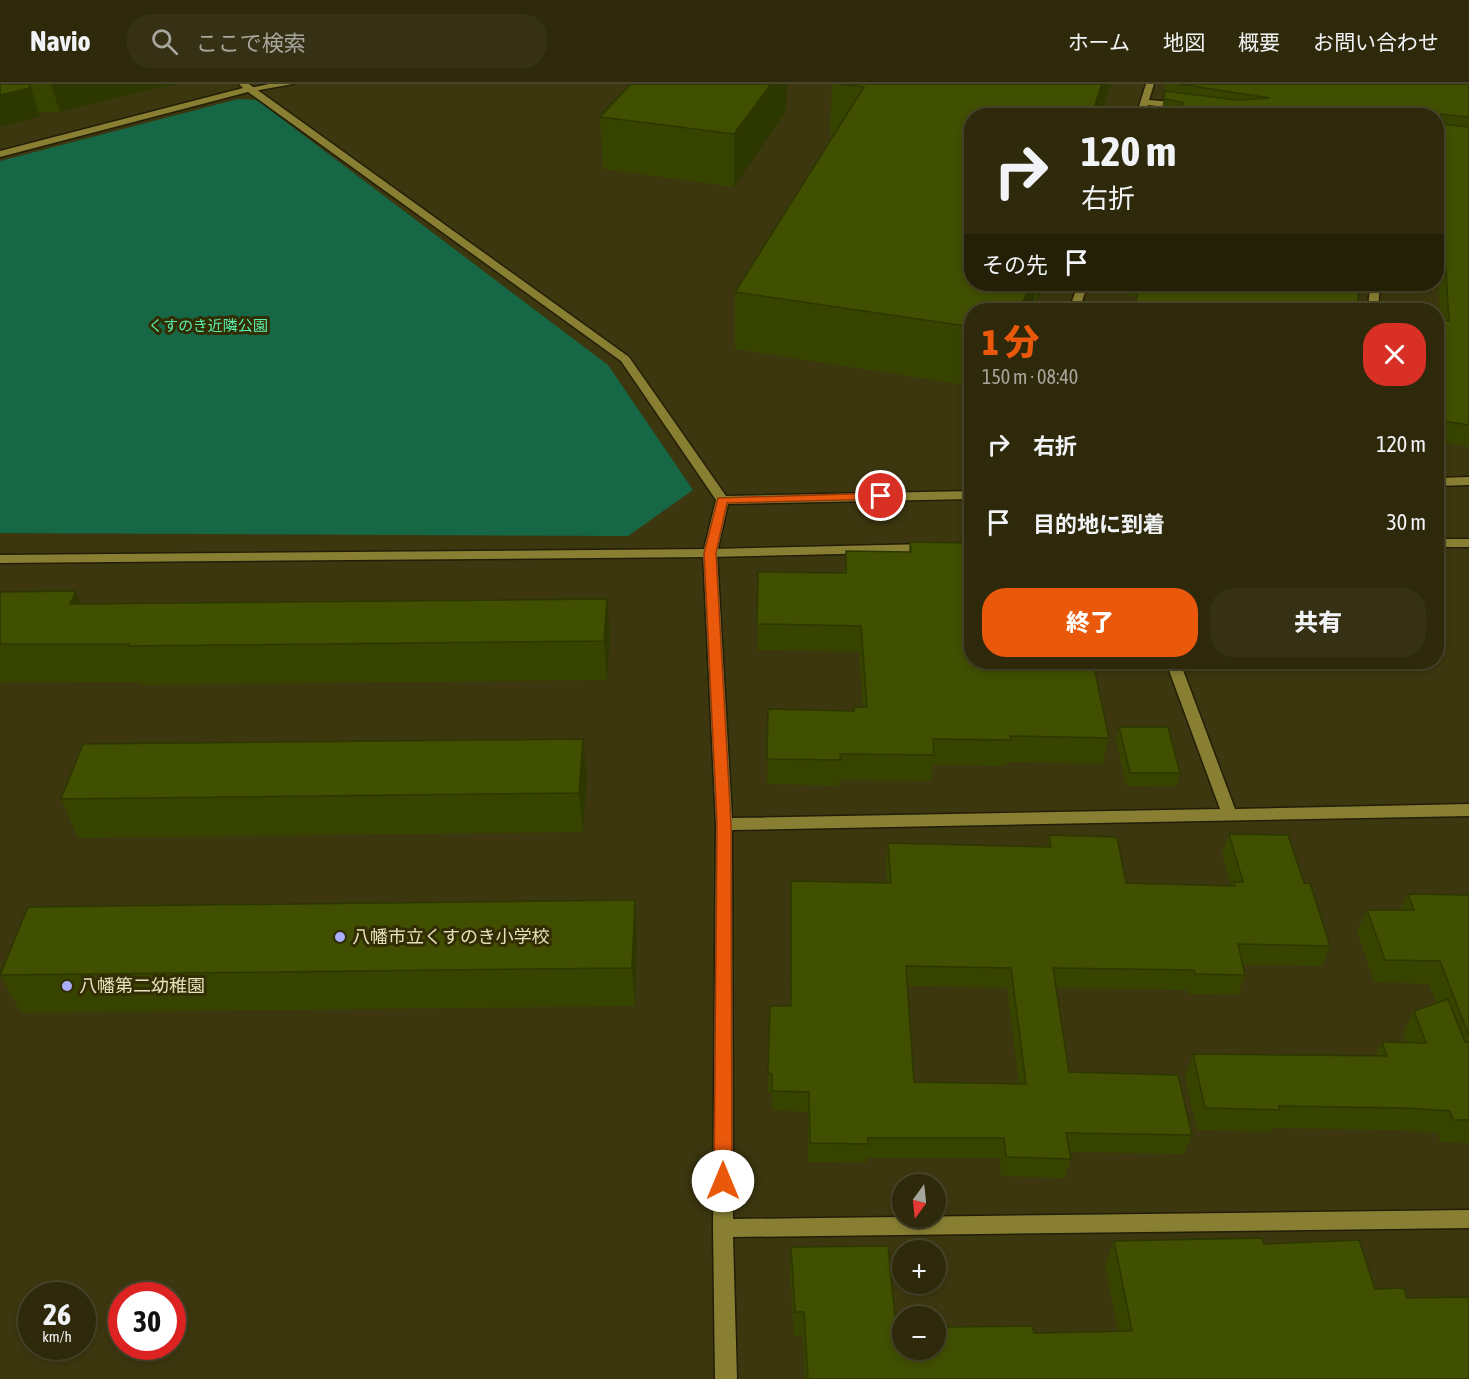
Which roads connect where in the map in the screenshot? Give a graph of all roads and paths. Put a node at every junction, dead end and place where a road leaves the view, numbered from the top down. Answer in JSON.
{"nodes":[{"id":1,"x":289,"y":84,"type":"edge"},
{"id":2,"x":1150,"y":84,"type":"edge"},
{"id":3,"x":246,"y":86,"type":"edge"},
{"id":4,"x":1145,"y":102,"type":"junction"},
{"id":5,"x":1190,"y":107,"type":"edge"},
{"id":6,"x":1143,"y":108,"type":"edge"},
{"id":7,"x":0,"y":154,"type":"edge"},
{"id":8,"x":1444,"y":482,"type":"edge"},
{"id":9,"x":1469,"y":482,"type":"edge"},
{"id":10,"x":964,"y":495,"type":"edge"},
{"id":11,"x":722,"y":500,"type":"junction"},
{"id":12,"x":1444,"y":543,"type":"edge"},
{"id":13,"x":1469,"y":543,"type":"edge"},
{"id":14,"x":964,"y":547,"type":"edge"},
{"id":15,"x":710,"y":553,"type":"junction"},
{"id":16,"x":0,"y":559,"type":"edge"},
{"id":17,"x":1176,"y":669,"type":"edge"},
{"id":18,"x":1469,"y":810,"type":"edge"},
{"id":19,"x":1230,"y":815,"type":"junction"},
{"id":20,"x":724,"y":824,"type":"junction"},
{"id":21,"x":1469,"y":1219,"type":"edge"},
{"id":22,"x":723,"y":1228,"type":"junction"},
{"id":23,"x":726,"y":1379,"type":"edge"}],
"edges":[{"from":1,"to":3,"type":"street"},
{"from":2,"to":4,"type":"street"},
{"from":3,"to":7,"type":"street"},
{"from":3,"to":11,"type":"street"},
{"from":4,"to":5,"type":"street"},
{"from":4,"to":6,"type":"street"},
{"from":8,"to":9,"type":"street"},
{"from":10,"to":11,"type":"street"},
{"from":11,"to":15,"type":"street"},
{"from":12,"to":13,"type":"street"},
{"from":14,"to":15,"type":"street"},
{"from":15,"to":16,"type":"street"},
{"from":15,"to":20,"type":"street"},
{"from":17,"to":19,"type":"street"},
{"from":18,"to":19,"type":"street"},
{"from":19,"to":20,"type":"street"},
{"from":20,"to":22,"type":"street"},
{"from":21,"to":22,"type":"street"},
{"from":22,"to":23,"type":"street"}]}
